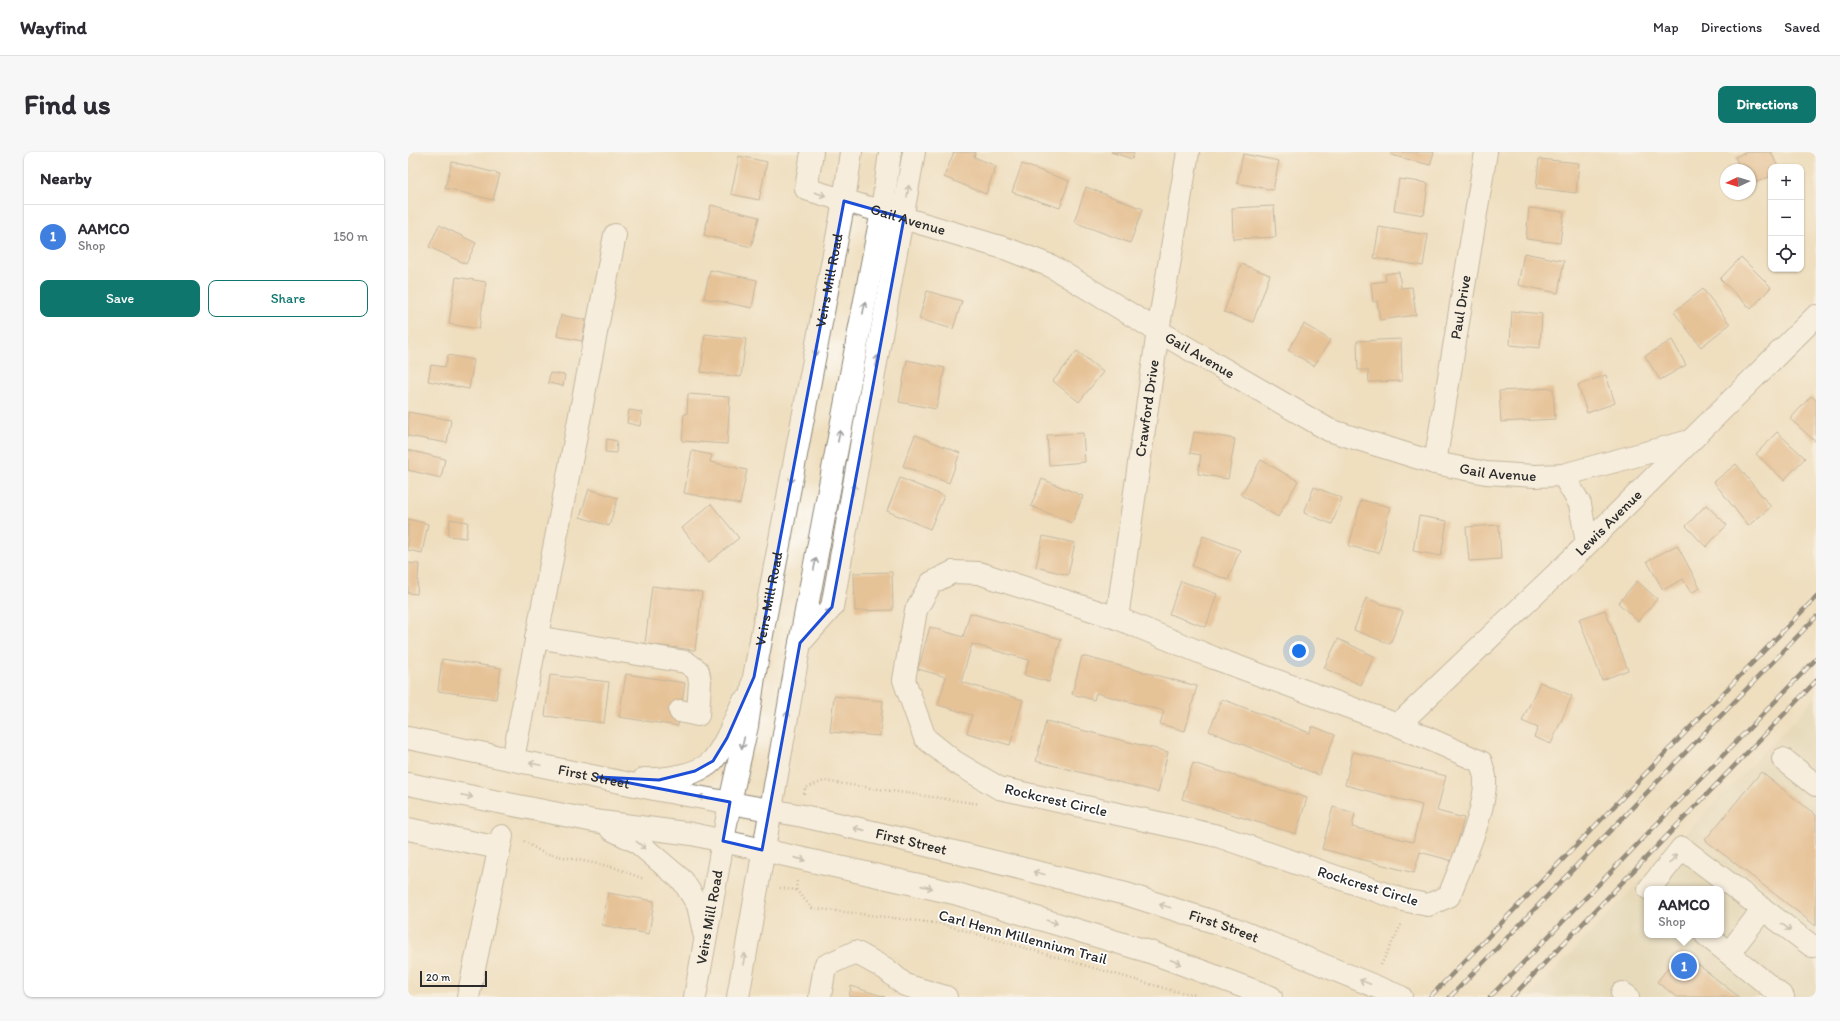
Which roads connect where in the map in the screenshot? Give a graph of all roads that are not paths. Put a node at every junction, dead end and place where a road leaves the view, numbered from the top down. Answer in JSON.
{"nodes":[{"id":1,"x":812,"y":152,"type":"edge"},
{"id":2,"x":852,"y":152,"type":"edge"},
{"id":3,"x":890,"y":152,"type":"edge"},
{"id":4,"x":914,"y":152,"type":"edge"},
{"id":5,"x":1188,"y":152,"type":"edge"},
{"id":6,"x":1486,"y":152,"type":"edge"},
{"id":7,"x":844,"y":201,"type":"junction"},
{"id":8,"x":882,"y":211,"type":"junction"},
{"id":9,"x":904,"y":218,"type":"junction"},
{"id":10,"x":615,"y":236,"type":"dead end"},
{"id":11,"x":1816,"y":316,"type":"edge"},
{"id":12,"x":1158,"y":332,"type":"junction"},
{"id":13,"x":1690,"y":441,"type":"junction"},
{"id":14,"x":1435,"y":463,"type":"junction"},
{"id":15,"x":1563,"y":475,"type":"junction"},
{"id":16,"x":1587,"y":543,"type":"junction"},
{"id":17,"x":1117,"y":618,"type":"junction"},
{"id":18,"x":536,"y":637,"type":"junction"},
{"id":19,"x":800,"y":643,"type":"junction"},
{"id":20,"x":754,"y":677,"type":"junction"},
{"id":21,"x":680,"y":711,"type":"dead end"},
{"id":22,"x":1398,"y":726,"type":"junction"},
{"id":23,"x":408,"y":738,"type":"edge"},
{"id":24,"x":1783,"y":759,"type":"dead end"},
{"id":25,"x":512,"y":760,"type":"junction"},
{"id":26,"x":598,"y":777,"type":"junction"},
{"id":27,"x":408,"y":784,"type":"edge"},
{"id":28,"x":1816,"y":785,"type":"edge"},
{"id":29,"x":730,"y":802,"type":"junction"},
{"id":30,"x":770,"y":810,"type":"junction"},
{"id":31,"x":594,"y":821,"type":"junction"},
{"id":32,"x":408,"y":829,"type":"edge"},
{"id":33,"x":723,"y":841,"type":"junction"},
{"id":34,"x":762,"y":850,"type":"junction"},
{"id":35,"x":1651,"y":886,"type":"edge"},
{"id":36,"x":1763,"y":910,"type":"junction"},
{"id":37,"x":1710,"y":938,"type":"edge"},
{"id":38,"x":705,"y":941,"type":"junction"},
{"id":39,"x":1812,"y":946,"type":"dead end"},
{"id":40,"x":1729,"y":953,"type":"junction"},
{"id":41,"x":468,"y":997,"type":"edge"},
{"id":42,"x":695,"y":997,"type":"edge"},
{"id":43,"x":738,"y":997,"type":"edge"},
{"id":44,"x":820,"y":997,"type":"edge"},
{"id":45,"x":946,"y":997,"type":"edge"},
{"id":46,"x":1271,"y":997,"type":"edge"},
{"id":47,"x":1401,"y":997,"type":"edge"},
{"id":48,"x":1783,"y":997,"type":"edge"}],
"edges":[{"from":1,"to":7,"type":"street","one_way":true},
{"from":2,"to":7,"type":"street","name":"Veirs Mill Road"},
{"from":3,"to":8,"type":"street"},
{"from":9,"to":4,"type":"street","one_way":true},
{"from":5,"to":12,"type":"street","name":"Crawford Drive"},
{"from":6,"to":14,"type":"street","name":"Paul Drive"},
{"from":7,"to":8,"type":"street","name":"Gail Avenue"},
{"from":7,"to":20,"type":"street","name":"Veirs Mill Road","one_way":true},
{"from":8,"to":9,"type":"street","name":"Gail Avenue"},
{"from":19,"to":8,"type":"street","one_way":true},
{"from":9,"to":12,"type":"street","name":"Gail Avenue"},
{"from":19,"to":9,"type":"street","one_way":true},
{"from":10,"to":18,"type":"street"},
{"from":11,"to":13,"type":"street","name":"Lewis Avenue"},
{"from":12,"to":14,"type":"street","name":"Gail Avenue"},
{"from":12,"to":17,"type":"street","name":"Crawford Drive"},
{"from":13,"to":15,"type":"street","name":"Gail Avenue"},
{"from":13,"to":16,"type":"street","name":"Lewis Avenue"},
{"from":14,"to":15,"type":"street","name":"Gail Avenue"},
{"from":15,"to":16,"type":"street"},
{"from":16,"to":22,"type":"street","name":"Lewis Avenue"},
{"from":17,"to":22,"type":"street","name":"Rockcrest Circle"},
{"from":17,"to":22,"type":"street","name":"Rockcrest Circle"},
{"from":18,"to":21,"type":"street"},
{"from":18,"to":25,"type":"street"},
{"from":30,"to":19,"type":"street","one_way":true},
{"from":20,"to":26,"type":"street"},
{"from":20,"to":29,"type":"street","name":"Veirs Mill Road","one_way":true},
{"from":23,"to":25,"type":"street","name":"First Street"},
{"from":24,"to":28,"type":"street"},
{"from":26,"to":25,"type":"street","name":"First Street","one_way":true},
{"from":29,"to":26,"type":"street","name":"First Street","one_way":true},
{"from":27,"to":31,"type":"street","one_way":true},
{"from":29,"to":30,"type":"street","name":"First Street"},
{"from":29,"to":33,"type":"street","name":"Veirs Mill Road"},
{"from":30,"to":34,"type":"street"},
{"from":47,"to":30,"type":"street","name":"First Street","one_way":true},
{"from":31,"to":33,"type":"street"},
{"from":31,"to":38,"type":"street","one_way":true},
{"from":32,"to":41,"type":"street"},
{"from":33,"to":34,"type":"street"},
{"from":33,"to":38,"type":"street","name":"Veirs Mill Road"},
{"from":43,"to":34,"type":"street","one_way":true},
{"from":34,"to":46,"type":"street","one_way":true},
{"from":35,"to":36,"type":"street","one_way":true},
{"from":36,"to":39,"type":"street","one_way":true},
{"from":36,"to":40,"type":"street"},
{"from":37,"to":40,"type":"street"},
{"from":38,"to":42,"type":"street","name":"Veirs Mill Road"},
{"from":40,"to":48,"type":"street"},
{"from":44,"to":45,"type":"street"}]}
